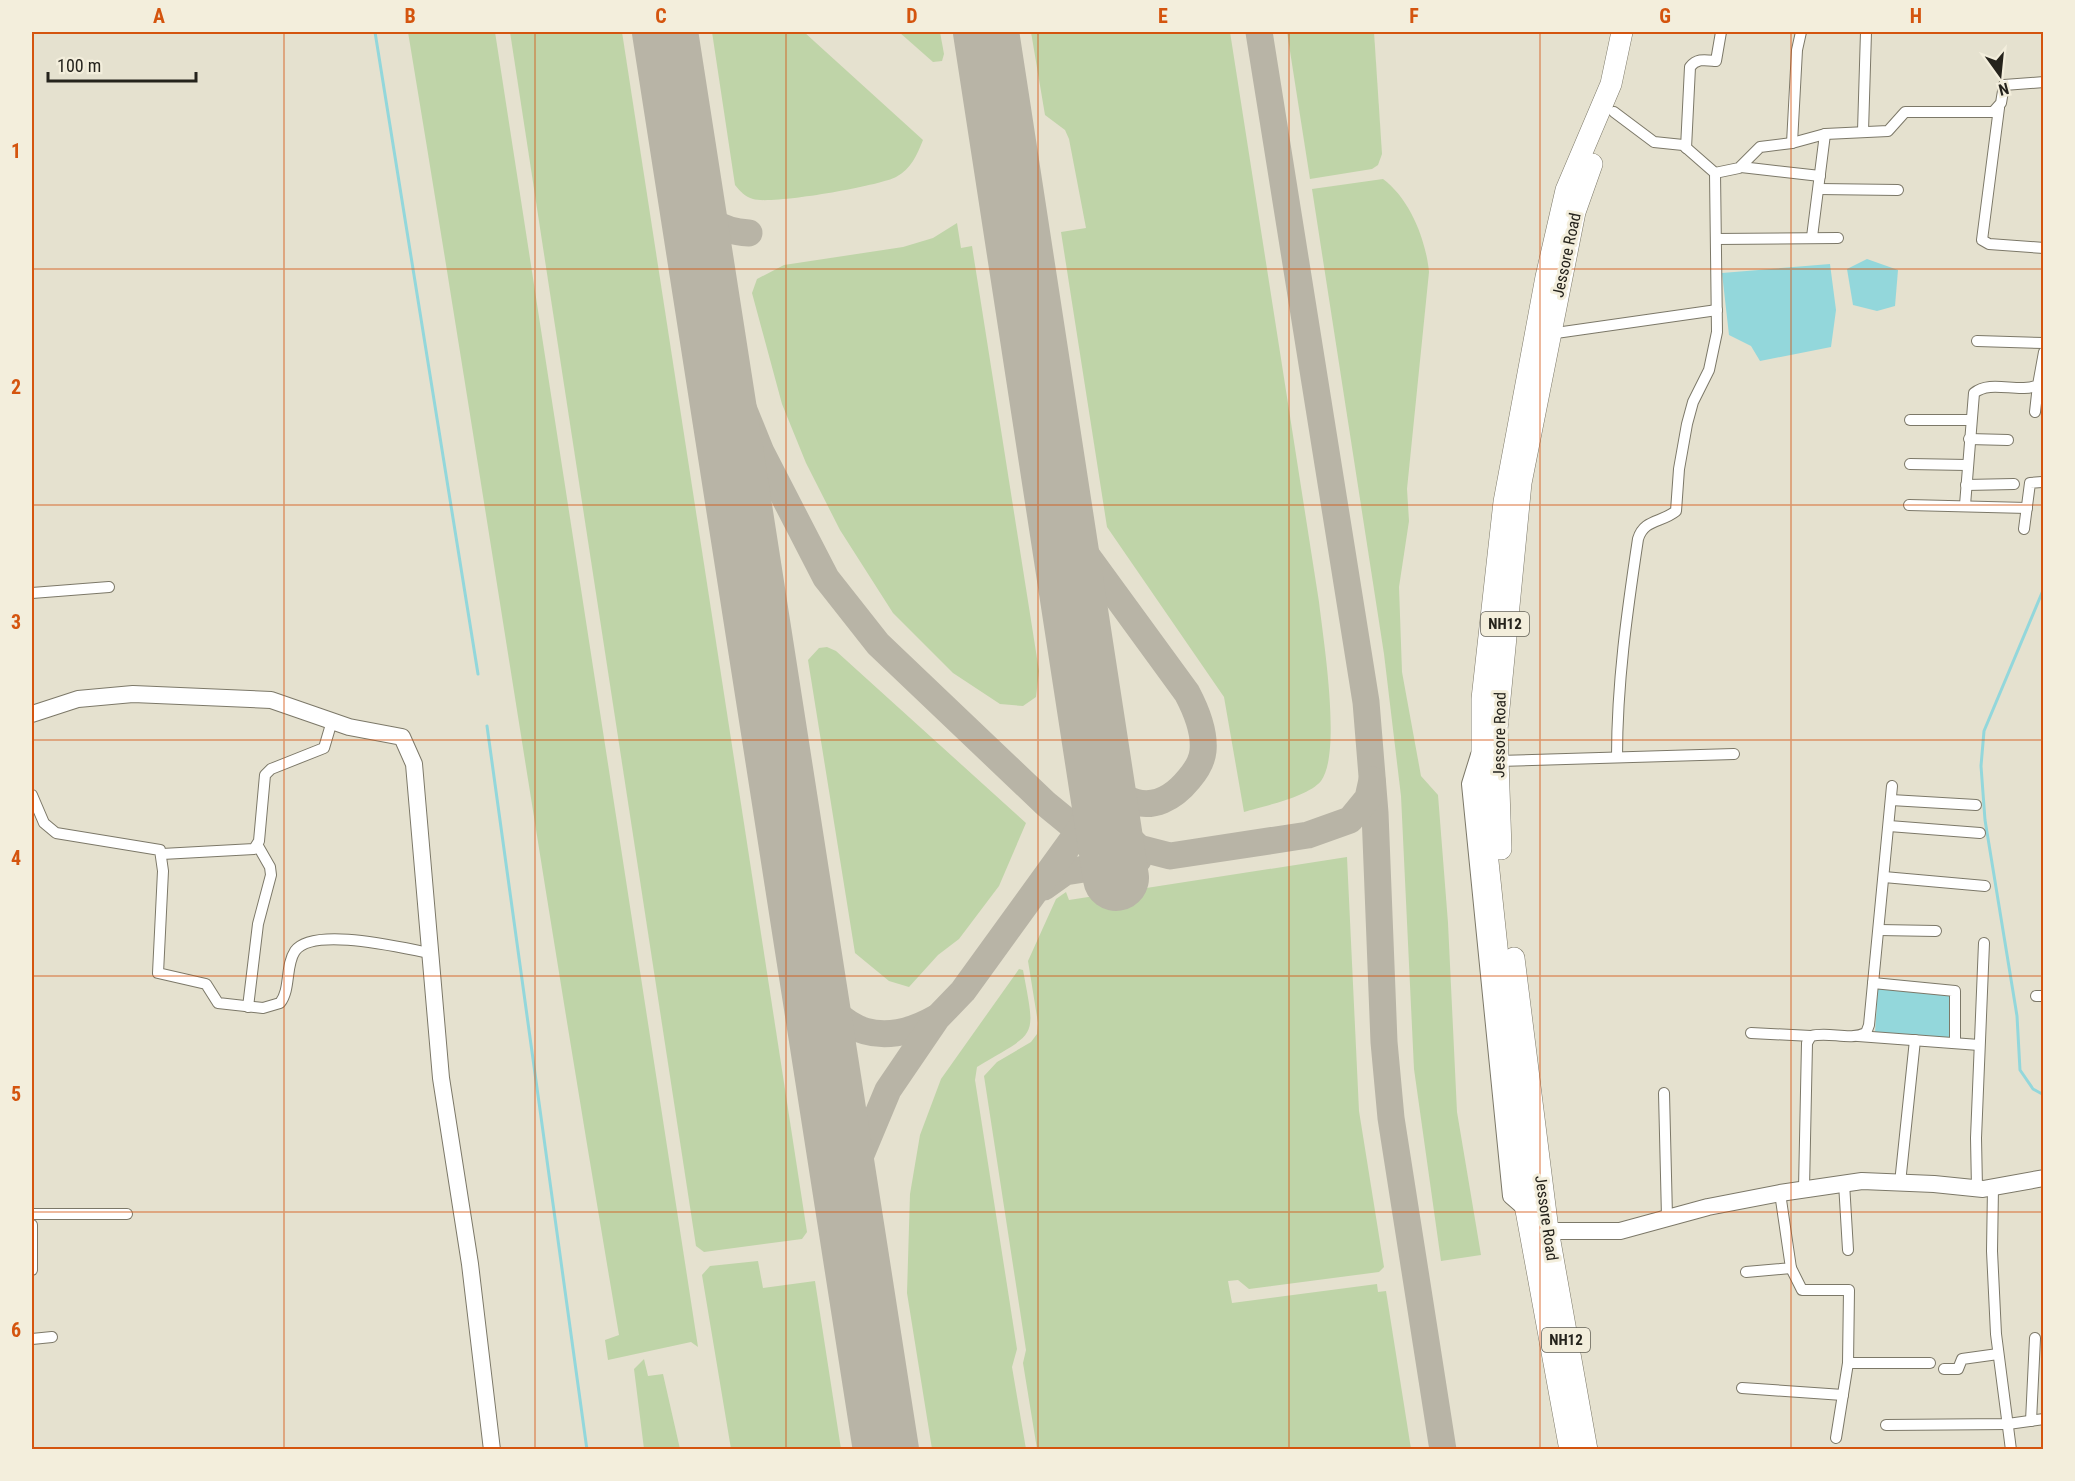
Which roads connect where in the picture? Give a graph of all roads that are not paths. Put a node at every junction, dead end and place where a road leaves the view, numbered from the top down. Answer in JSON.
{"nodes":[{"id":1,"x":1622,"y":32,"type":"edge"},
{"id":2,"x":1635,"y":32,"type":"edge"},
{"id":3,"x":1721,"y":32,"type":"edge"},
{"id":4,"x":1801,"y":32,"type":"edge"},
{"id":5,"x":1866,"y":32,"type":"edge"},
{"id":6,"x":2043,"y":82,"type":"edge"},
{"id":7,"x":1999,"y":108,"type":"junction"},
{"id":8,"x":1614,"y":112,"type":"junction"},
{"id":9,"x":1863,"y":132,"type":"junction"},
{"id":10,"x":1825,"y":134,"type":"junction"},
{"id":11,"x":1792,"y":143,"type":"junction"},
{"id":12,"x":1686,"y":148,"type":"junction"},
{"id":13,"x":1741,"y":167,"type":"junction"},
{"id":14,"x":1715,"y":172,"type":"junction"},
{"id":15,"x":1820,"y":176,"type":"junction"},
{"id":16,"x":1819,"y":189,"type":"junction"},
{"id":17,"x":1898,"y":190,"type":"dead end"},
{"id":18,"x":1812,"y":237,"type":"junction"},
{"id":19,"x":1838,"y":238,"type":"dead end"},
{"id":20,"x":1716,"y":239,"type":"junction"},
{"id":21,"x":2043,"y":248,"type":"edge"},
{"id":22,"x":1717,"y":310,"type":"junction"},
{"id":23,"x":1549,"y":334,"type":"junction"},
{"id":24,"x":1977,"y":341,"type":"dead end"},
{"id":25,"x":2043,"y":343,"type":"edge"},
{"id":26,"x":2043,"y":352,"type":"edge"},
{"id":27,"x":2038,"y":386,"type":"junction"},
{"id":28,"x":2035,"y":412,"type":"dead end"},
{"id":29,"x":1910,"y":420,"type":"dead end"},
{"id":30,"x":1970,"y":420,"type":"junction"},
{"id":31,"x":1969,"y":439,"type":"junction"},
{"id":32,"x":2007,"y":440,"type":"dead end"},
{"id":33,"x":1910,"y":464,"type":"dead end"},
{"id":34,"x":1966,"y":465,"type":"junction"},
{"id":35,"x":2042,"y":482,"type":"edge"},
{"id":36,"x":2014,"y":484,"type":"dead end"},
{"id":37,"x":1966,"y":485,"type":"junction"},
{"id":38,"x":1909,"y":505,"type":"dead end"},
{"id":39,"x":1965,"y":506,"type":"junction"},
{"id":40,"x":2027,"y":508,"type":"junction"},
{"id":41,"x":2024,"y":529,"type":"dead end"},
{"id":42,"x":109,"y":588,"type":"dead end"},
{"id":43,"x":32,"y":593,"type":"edge"},
{"id":44,"x":32,"y":714,"type":"edge"},
{"id":45,"x":332,"y":721,"type":"junction"},
{"id":46,"x":1734,"y":754,"type":"dead end"},
{"id":47,"x":1490,"y":755,"type":"junction"},
{"id":48,"x":1617,"y":757,"type":"junction"},
{"id":49,"x":1892,"y":786,"type":"dead end"},
{"id":50,"x":32,"y":795,"type":"edge"},
{"id":51,"x":1891,"y":800,"type":"junction"},
{"id":52,"x":1976,"y":805,"type":"dead end"},
{"id":53,"x":1889,"y":826,"type":"junction"},
{"id":54,"x":1980,"y":833,"type":"dead end"},
{"id":55,"x":258,"y":846,"type":"junction"},
{"id":56,"x":162,"y":854,"type":"junction"},
{"id":57,"x":1884,"y":877,"type":"junction"},
{"id":58,"x":1985,"y":886,"type":"dead end"},
{"id":59,"x":1879,"y":930,"type":"junction"},
{"id":60,"x":1936,"y":931,"type":"dead end"},
{"id":61,"x":1984,"y":943,"type":"dead end"},
{"id":62,"x":430,"y":953,"type":"junction"},
{"id":63,"x":1873,"y":983,"type":"junction"},
{"id":64,"x":248,"y":1007,"type":"junction"},
{"id":65,"x":1751,"y":1033,"type":"dead end"},
{"id":66,"x":1811,"y":1036,"type":"junction"},
{"id":67,"x":1858,"y":1036,"type":"junction"},
{"id":68,"x":1915,"y":1040,"type":"junction"},
{"id":69,"x":1955,"y":1043,"type":"junction"},
{"id":70,"x":1979,"y":1045,"type":"junction"},
{"id":71,"x":1664,"y":1093,"type":"dead end"},
{"id":72,"x":2043,"y":1178,"type":"edge"},
{"id":73,"x":1900,"y":1183,"type":"junction"},
{"id":74,"x":1844,"y":1184,"type":"junction"},
{"id":75,"x":1804,"y":1188,"type":"junction"},
{"id":76,"x":1985,"y":1188,"type":"junction"},
{"id":77,"x":1780,"y":1192,"type":"junction"},
{"id":78,"x":32,"y":1214,"type":"edge"},
{"id":79,"x":127,"y":1214,"type":"dead end"},
{"id":80,"x":1667,"y":1217,"type":"junction"},
{"id":81,"x":32,"y":1224,"type":"edge"},
{"id":82,"x":1545,"y":1231,"type":"junction"},
{"id":83,"x":1848,"y":1250,"type":"dead end"},
{"id":84,"x":1791,"y":1268,"type":"junction"},
{"id":85,"x":32,"y":1270,"type":"edge"},
{"id":86,"x":1746,"y":1272,"type":"dead end"},
{"id":87,"x":52,"y":1337,"type":"dead end"},
{"id":88,"x":2035,"y":1338,"type":"dead end"},
{"id":89,"x":32,"y":1339,"type":"edge"},
{"id":90,"x":1998,"y":1354,"type":"junction"},
{"id":91,"x":1848,"y":1363,"type":"junction"},
{"id":92,"x":1930,"y":1363,"type":"dead end"},
{"id":93,"x":1944,"y":1369,"type":"dead end"},
{"id":94,"x":1742,"y":1388,"type":"dead end"},
{"id":95,"x":1843,"y":1395,"type":"junction"},
{"id":96,"x":2043,"y":1419,"type":"edge"},
{"id":97,"x":2031,"y":1420,"type":"junction"},
{"id":98,"x":2008,"y":1424,"type":"junction"},
{"id":99,"x":1886,"y":1425,"type":"dead end"},
{"id":100,"x":1836,"y":1438,"type":"dead end"},
{"id":101,"x":492,"y":1449,"type":"edge"},
{"id":102,"x":1570,"y":1449,"type":"edge"},
{"id":103,"x":1587,"y":1449,"type":"edge"},
{"id":104,"x":1596,"y":1449,"type":"edge"},
{"id":105,"x":2011,"y":1449,"type":"edge"}],
"edges":[{"from":1,"to":47,"type":"highway","number":"NH12"},
{"from":2,"to":8,"type":"highway","name":"Jessore Road","number":"NH12"},
{"from":3,"to":12,"type":"street"},
{"from":4,"to":11,"type":"street"},
{"from":5,"to":9,"type":"street"},
{"from":6,"to":7,"type":"street"},
{"from":7,"to":9,"type":"street"},
{"from":7,"to":21,"type":"street"},
{"from":8,"to":12,"type":"street"},
{"from":8,"to":23,"type":"highway","name":"Jessore Road","number":"NH12"},
{"from":9,"to":10,"type":"street"},
{"from":10,"to":11,"type":"street"},
{"from":10,"to":15,"type":"street"},
{"from":11,"to":13,"type":"street"},
{"from":12,"to":14,"type":"street"},
{"from":13,"to":14,"type":"street"},
{"from":13,"to":15,"type":"street"},
{"from":14,"to":20,"type":"street"},
{"from":15,"to":16,"type":"street"},
{"from":16,"to":17,"type":"street"},
{"from":16,"to":18,"type":"street"},
{"from":18,"to":19,"type":"street"},
{"from":18,"to":20,"type":"street"},
{"from":20,"to":22,"type":"street"},
{"from":22,"to":23,"type":"street"},
{"from":22,"to":48,"type":"street"},
{"from":23,"to":47,"type":"highway","name":"Jessore Road","number":"NH12"},
{"from":24,"to":25,"type":"street"},
{"from":26,"to":27,"type":"street"},
{"from":27,"to":28,"type":"street"},
{"from":27,"to":30,"type":"street"},
{"from":29,"to":30,"type":"street"},
{"from":30,"to":31,"type":"street"},
{"from":31,"to":32,"type":"street"},
{"from":31,"to":34,"type":"street"},
{"from":33,"to":34,"type":"street"},
{"from":34,"to":37,"type":"street"},
{"from":35,"to":40,"type":"street"},
{"from":36,"to":37,"type":"street"},
{"from":37,"to":39,"type":"street"},
{"from":38,"to":39,"type":"street"},
{"from":39,"to":40,"type":"street"},
{"from":40,"to":41,"type":"street"},
{"from":42,"to":43,"type":"street"},
{"from":44,"to":45,"type":"street"},
{"from":45,"to":55,"type":"street"},
{"from":45,"to":62,"type":"street"},
{"from":46,"to":48,"type":"street"},
{"from":47,"to":48,"type":"street"},
{"from":47,"to":82,"type":"highway","name":"Jessore Road","number":"NH12"},
{"from":47,"to":82,"type":"highway","number":"NH12"},
{"from":49,"to":51,"type":"street"},
{"from":50,"to":56,"type":"street"},
{"from":51,"to":52,"type":"street"},
{"from":51,"to":53,"type":"street"},
{"from":53,"to":54,"type":"street"},
{"from":53,"to":57,"type":"street"},
{"from":55,"to":56,"type":"street"},
{"from":55,"to":64,"type":"street"},
{"from":56,"to":64,"type":"street"},
{"from":57,"to":58,"type":"street"},
{"from":57,"to":59,"type":"street"},
{"from":59,"to":60,"type":"street"},
{"from":59,"to":63,"type":"street"},
{"from":61,"to":70,"type":"street"},
{"from":62,"to":64,"type":"street"},
{"from":62,"to":101,"type":"street"},
{"from":63,"to":67,"type":"street"},
{"from":63,"to":69,"type":"street"},
{"from":65,"to":66,"type":"street"},
{"from":66,"to":67,"type":"street"},
{"from":66,"to":75,"type":"street"},
{"from":67,"to":68,"type":"street"},
{"from":68,"to":69,"type":"street"},
{"from":68,"to":73,"type":"street"},
{"from":69,"to":70,"type":"street"},
{"from":70,"to":76,"type":"street"},
{"from":71,"to":80,"type":"street"},
{"from":72,"to":76,"type":"street"},
{"from":73,"to":74,"type":"street"},
{"from":73,"to":76,"type":"street"},
{"from":74,"to":75,"type":"street"},
{"from":74,"to":83,"type":"street"},
{"from":75,"to":77,"type":"street"},
{"from":76,"to":90,"type":"street"},
{"from":77,"to":80,"type":"street"},
{"from":77,"to":84,"type":"street"},
{"from":78,"to":79,"type":"street"},
{"from":80,"to":82,"type":"street"},
{"from":81,"to":85,"type":"street"},
{"from":82,"to":102,"type":"highway","number":"NH12"},
{"from":82,"to":103,"type":"highway","name":"Jessore Road","number":"NH12"},
{"from":82,"to":104,"type":"street"},
{"from":84,"to":86,"type":"street"},
{"from":84,"to":91,"type":"street"},
{"from":87,"to":89,"type":"street"},
{"from":88,"to":97,"type":"street"},
{"from":90,"to":93,"type":"street"},
{"from":90,"to":98,"type":"street"},
{"from":91,"to":92,"type":"street"},
{"from":91,"to":95,"type":"street"},
{"from":94,"to":95,"type":"street"},
{"from":95,"to":100,"type":"street"},
{"from":96,"to":97,"type":"street"},
{"from":97,"to":98,"type":"street"},
{"from":98,"to":99,"type":"street"},
{"from":98,"to":105,"type":"street"}]}
